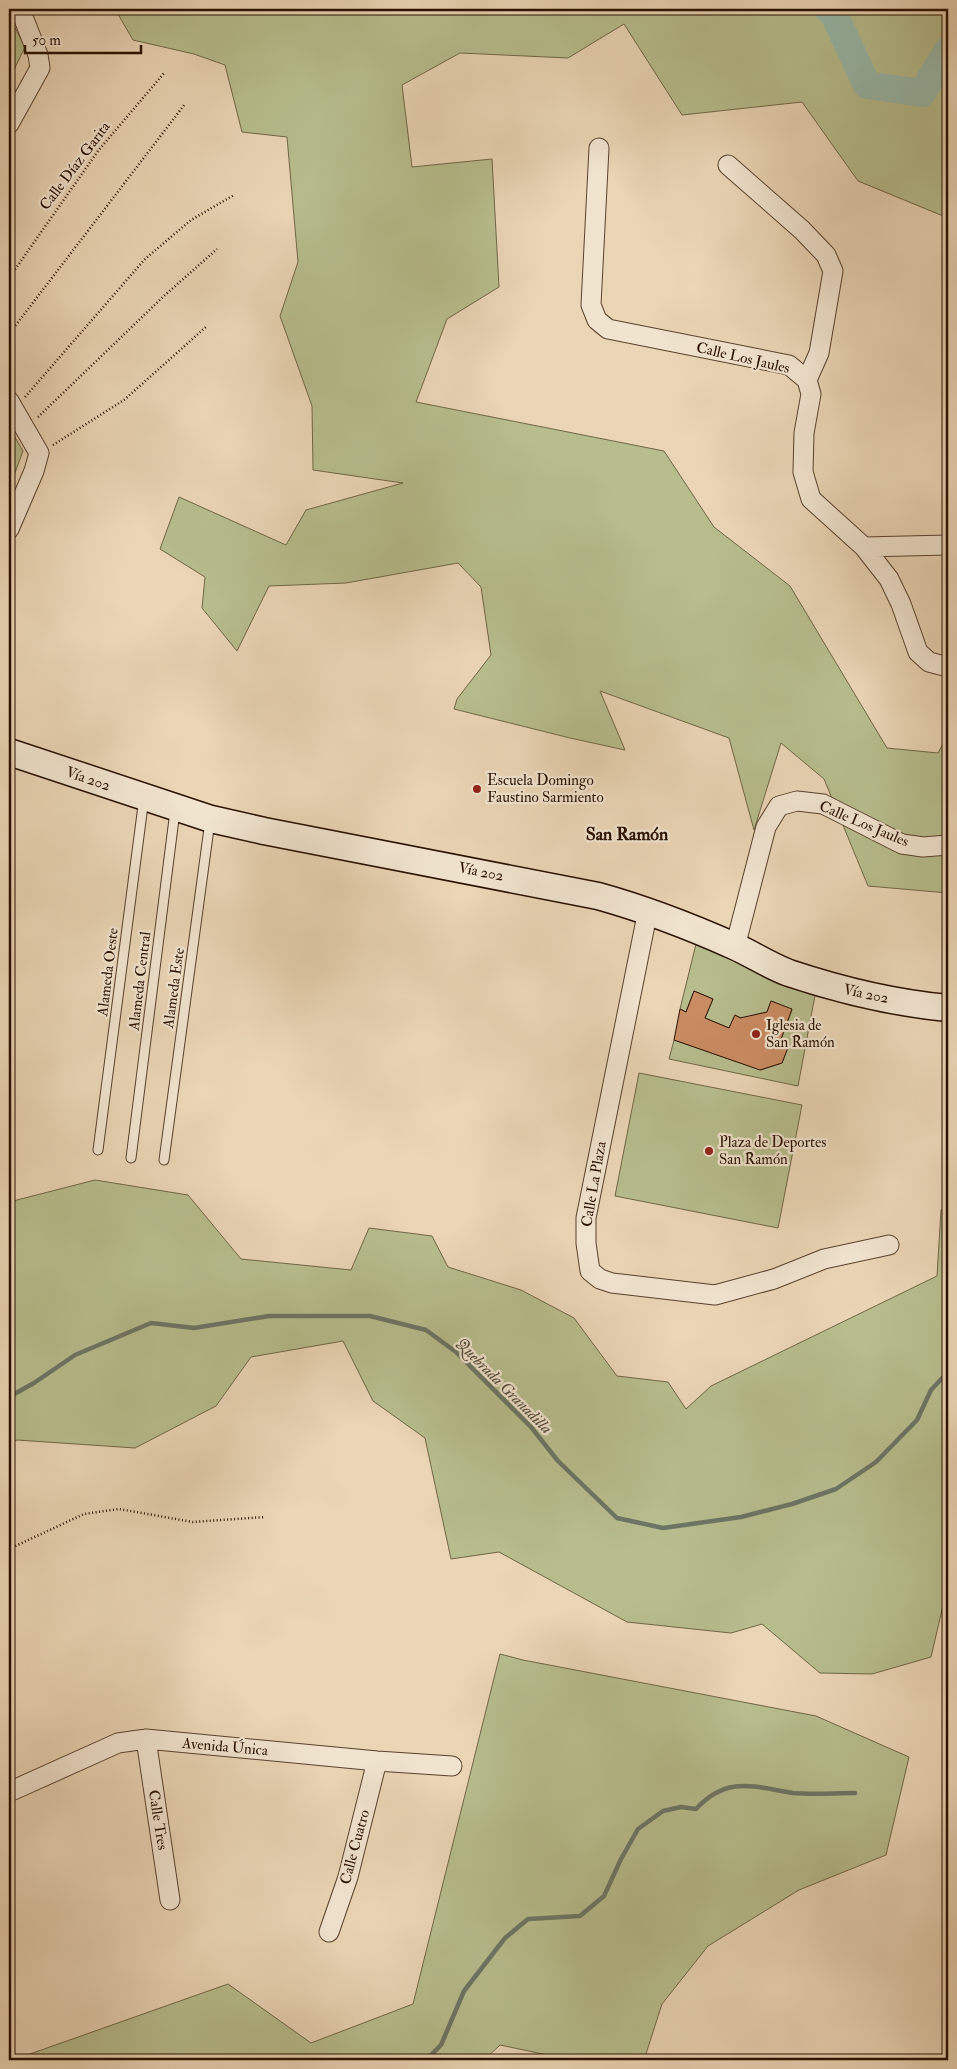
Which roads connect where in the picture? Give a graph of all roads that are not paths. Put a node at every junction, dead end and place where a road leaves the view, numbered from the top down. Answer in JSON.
{"nodes":[{"id":1,"x":20,"y":9,"type":"edge"},
{"id":2,"x":9,"y":124,"type":"edge"},
{"id":3,"x":599,"y":148,"type":"dead end"},
{"id":4,"x":728,"y":165,"type":"dead end"},
{"id":5,"x":807,"y":380,"type":"junction"},
{"id":6,"x":12,"y":406,"type":"edge"},
{"id":7,"x":9,"y":529,"type":"edge"},
{"id":8,"x":948,"y":545,"type":"edge"},
{"id":9,"x":864,"y":547,"type":"junction"},
{"id":10,"x":948,"y":667,"type":"edge"},
{"id":11,"x":9,"y":752,"type":"edge"},
{"id":12,"x":144,"y":798,"type":"junction"},
{"id":13,"x":176,"y":808,"type":"junction"},
{"id":14,"x":210,"y":819,"type":"junction"},
{"id":15,"x":948,"y":845,"type":"edge"},
{"id":16,"x":648,"y":910,"type":"junction"},
{"id":17,"x":735,"y":947,"type":"junction"},
{"id":18,"x":948,"y":1008,"type":"edge"},
{"id":19,"x":98,"y":1150,"type":"dead end"},
{"id":20,"x":131,"y":1158,"type":"dead end"},
{"id":21,"x":164,"y":1160,"type":"dead end"},
{"id":22,"x":889,"y":1245,"type":"dead end"},
{"id":23,"x":146,"y":1739,"type":"junction"},
{"id":24,"x":377,"y":1761,"type":"junction"},
{"id":25,"x":452,"y":1766,"type":"dead end"},
{"id":26,"x":9,"y":1792,"type":"edge"},
{"id":27,"x":170,"y":1900,"type":"dead end"},
{"id":28,"x":329,"y":1932,"type":"dead end"}],
"edges":[{"from":1,"to":2,"type":"street"},
{"from":3,"to":5,"type":"street","name":"Calle Los Jaules"},
{"from":4,"to":5,"type":"street"},
{"from":5,"to":9,"type":"street","name":"Calle Los Jaules"},
{"from":6,"to":7,"type":"street"},
{"from":8,"to":9,"type":"street"},
{"from":9,"to":10,"type":"street","name":"Calle Los Jaules"},
{"from":11,"to":12,"type":"main road","name":"Vía 202"},
{"from":12,"to":13,"type":"main road","name":"Vía 202"},
{"from":12,"to":19,"type":"lane","name":"Alameda Oeste"},
{"from":13,"to":14,"type":"main road","name":"Vía 202"},
{"from":13,"to":20,"type":"lane","name":"Alameda Central"},
{"from":14,"to":16,"type":"main road","name":"Vía 202"},
{"from":14,"to":21,"type":"lane","name":"Alameda Este"},
{"from":15,"to":17,"type":"street","name":"Calle Los Jaules"},
{"from":16,"to":17,"type":"main road","name":"Vía 202"},
{"from":16,"to":22,"type":"street","name":"Calle La Plaza"},
{"from":17,"to":18,"type":"main road","name":"Vía 202"},
{"from":23,"to":24,"type":"street","name":"Avenida Única"},
{"from":23,"to":26,"type":"street","name":"Avenida Única"},
{"from":23,"to":27,"type":"street","name":"Calle Tres"},
{"from":24,"to":25,"type":"street","name":"Avenida Única"},
{"from":24,"to":28,"type":"street","name":"Calle Cuatro"}]}
